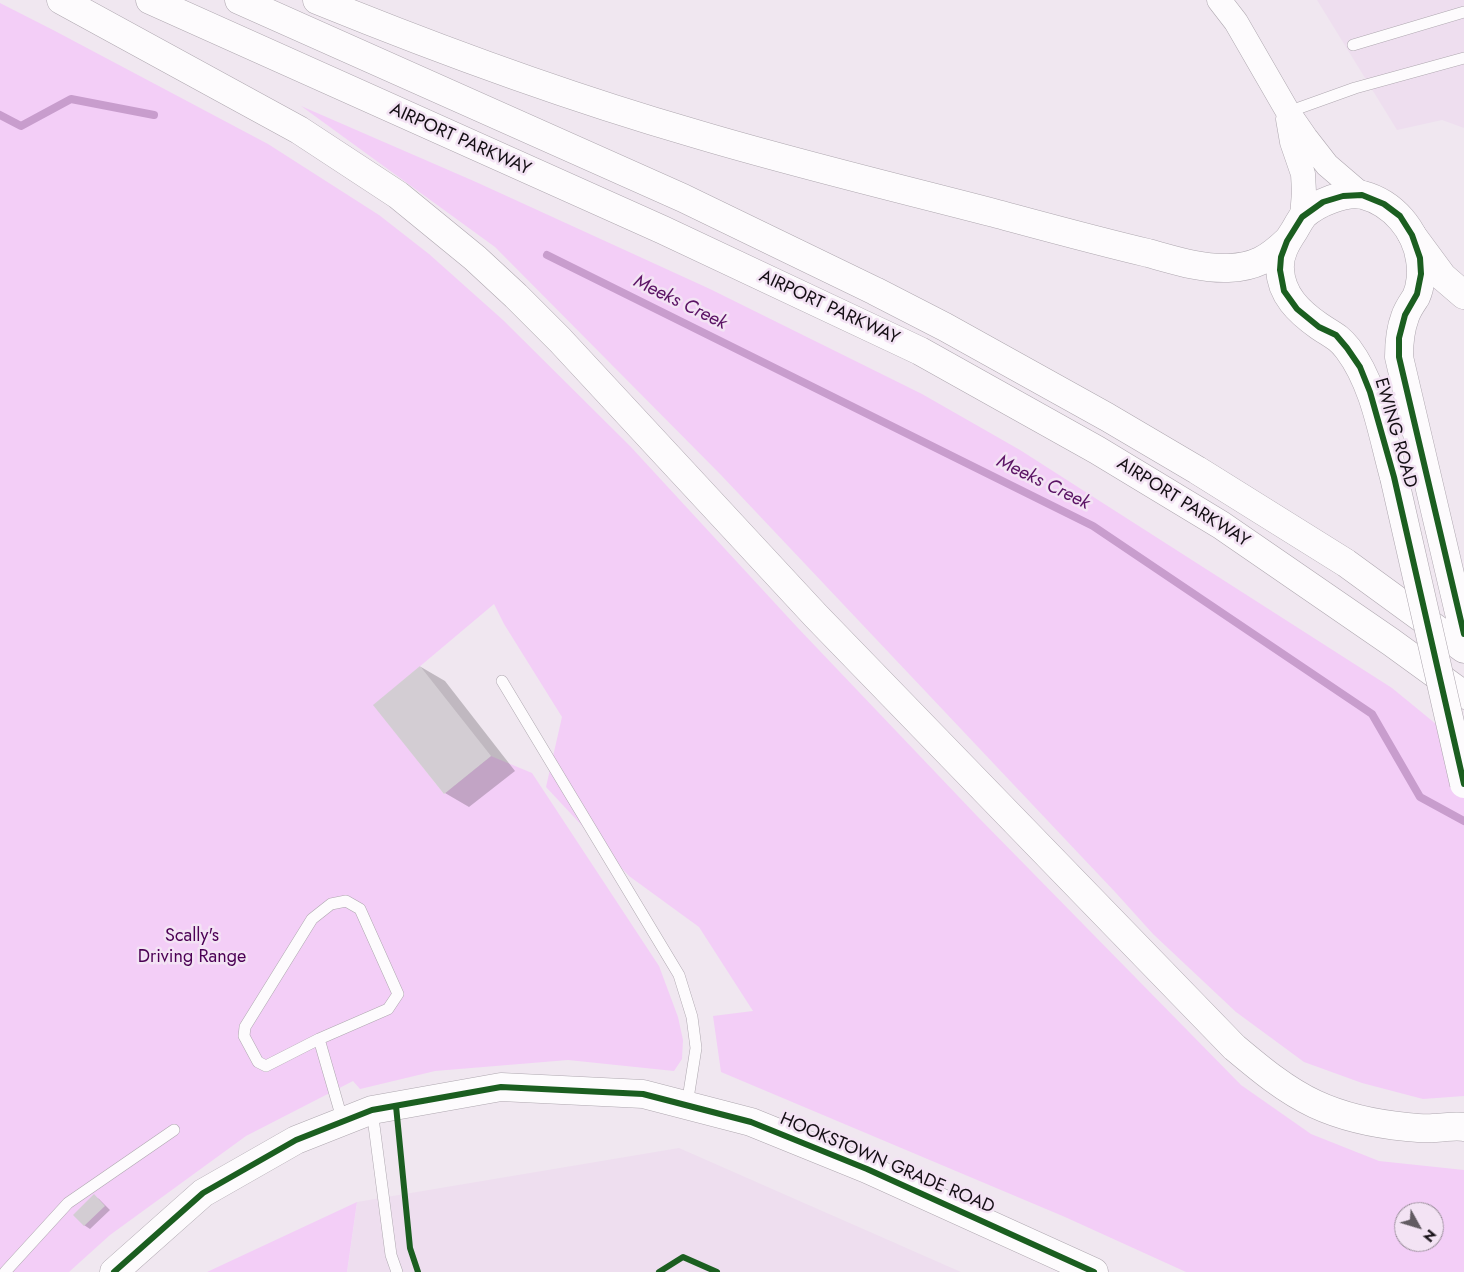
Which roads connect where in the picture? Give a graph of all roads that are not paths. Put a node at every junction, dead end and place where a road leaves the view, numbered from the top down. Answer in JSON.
{"nodes":[{"id":1,"x":61,"y":0,"type":"edge"},
{"id":2,"x":150,"y":0,"type":"edge"},
{"id":3,"x":239,"y":0,"type":"edge"},
{"id":4,"x":317,"y":0,"type":"edge"},
{"id":5,"x":1219,"y":0,"type":"edge"},
{"id":6,"x":1464,"y":12,"type":"edge"},
{"id":7,"x":1353,"y":45,"type":"dead end"},
{"id":8,"x":1464,"y":58,"type":"edge"},
{"id":9,"x":1288,"y":112,"type":"junction"},
{"id":10,"x":1362,"y":195,"type":"junction"},
{"id":11,"x":1302,"y":217,"type":"junction"},
{"id":12,"x":1412,"y":235,"type":"junction"},
{"id":13,"x":1287,"y":241,"type":"junction"},
{"id":14,"x":1464,"y":295,"type":"edge"},
{"id":15,"x":1464,"y":634,"type":"edge"},
{"id":16,"x":1464,"y":649,"type":"edge"},
{"id":17,"x":502,"y":681,"type":"dead end"},
{"id":18,"x":1464,"y":695,"type":"edge"},
{"id":19,"x":1464,"y":784,"type":"edge"},
{"id":20,"x":319,"y":1039,"type":"junction"},
{"id":21,"x":687,"y":1105,"type":"junction"},
{"id":22,"x":372,"y":1110,"type":"junction"},
{"id":23,"x":343,"y":1122,"type":"junction"},
{"id":24,"x":1463,"y":1126,"type":"edge"},
{"id":25,"x":174,"y":1130,"type":"dead end"},
{"id":26,"x":5,"y":1272,"type":"edge"},
{"id":27,"x":114,"y":1272,"type":"edge"},
{"id":28,"x":397,"y":1272,"type":"edge"},
{"id":29,"x":1094,"y":1272,"type":"edge"}],
"edges":[{"from":1,"to":24,"type":"main road"},
{"from":2,"to":18,"type":"main road","name":"AIRPORT PARKWAY"},
{"from":3,"to":16,"type":"main road","name":"AIRPORT PARKWAY"},
{"from":4,"to":13,"type":"main road"},
{"from":5,"to":9,"type":"street"},
{"from":6,"to":7,"type":"lane"},
{"from":8,"to":9,"type":"lane"},
{"from":9,"to":10,"type":"street"},
{"from":9,"to":11,"type":"street"},
{"from":10,"to":11,"type":"main road","name":"EWING ROAD"},
{"from":10,"to":12,"type":"main road","name":"EWING ROAD"},
{"from":11,"to":13,"type":"main road","name":"EWING ROAD"},
{"from":12,"to":14,"type":"main road"},
{"from":12,"to":15,"type":"main road","name":"EWING ROAD"},
{"from":13,"to":19,"type":"main road","name":"EWING ROAD","bridge":true},
{"from":17,"to":21,"type":"lane"},
{"from":20,"to":20,"type":"lane"},
{"from":20,"to":23,"type":"lane"},
{"from":21,"to":22,"type":"main road","name":"HOOKSTOWN GRADE ROAD"},
{"from":21,"to":29,"type":"main road","name":"HOOKSTOWN GRADE ROAD"},
{"from":22,"to":23,"type":"main road","name":"HOOKSTOWN GRADE ROAD"},
{"from":22,"to":28,"type":"lane"},
{"from":23,"to":27,"type":"main road","name":"HOOKSTOWN GRADE ROAD"},
{"from":25,"to":26,"type":"lane"}]}
